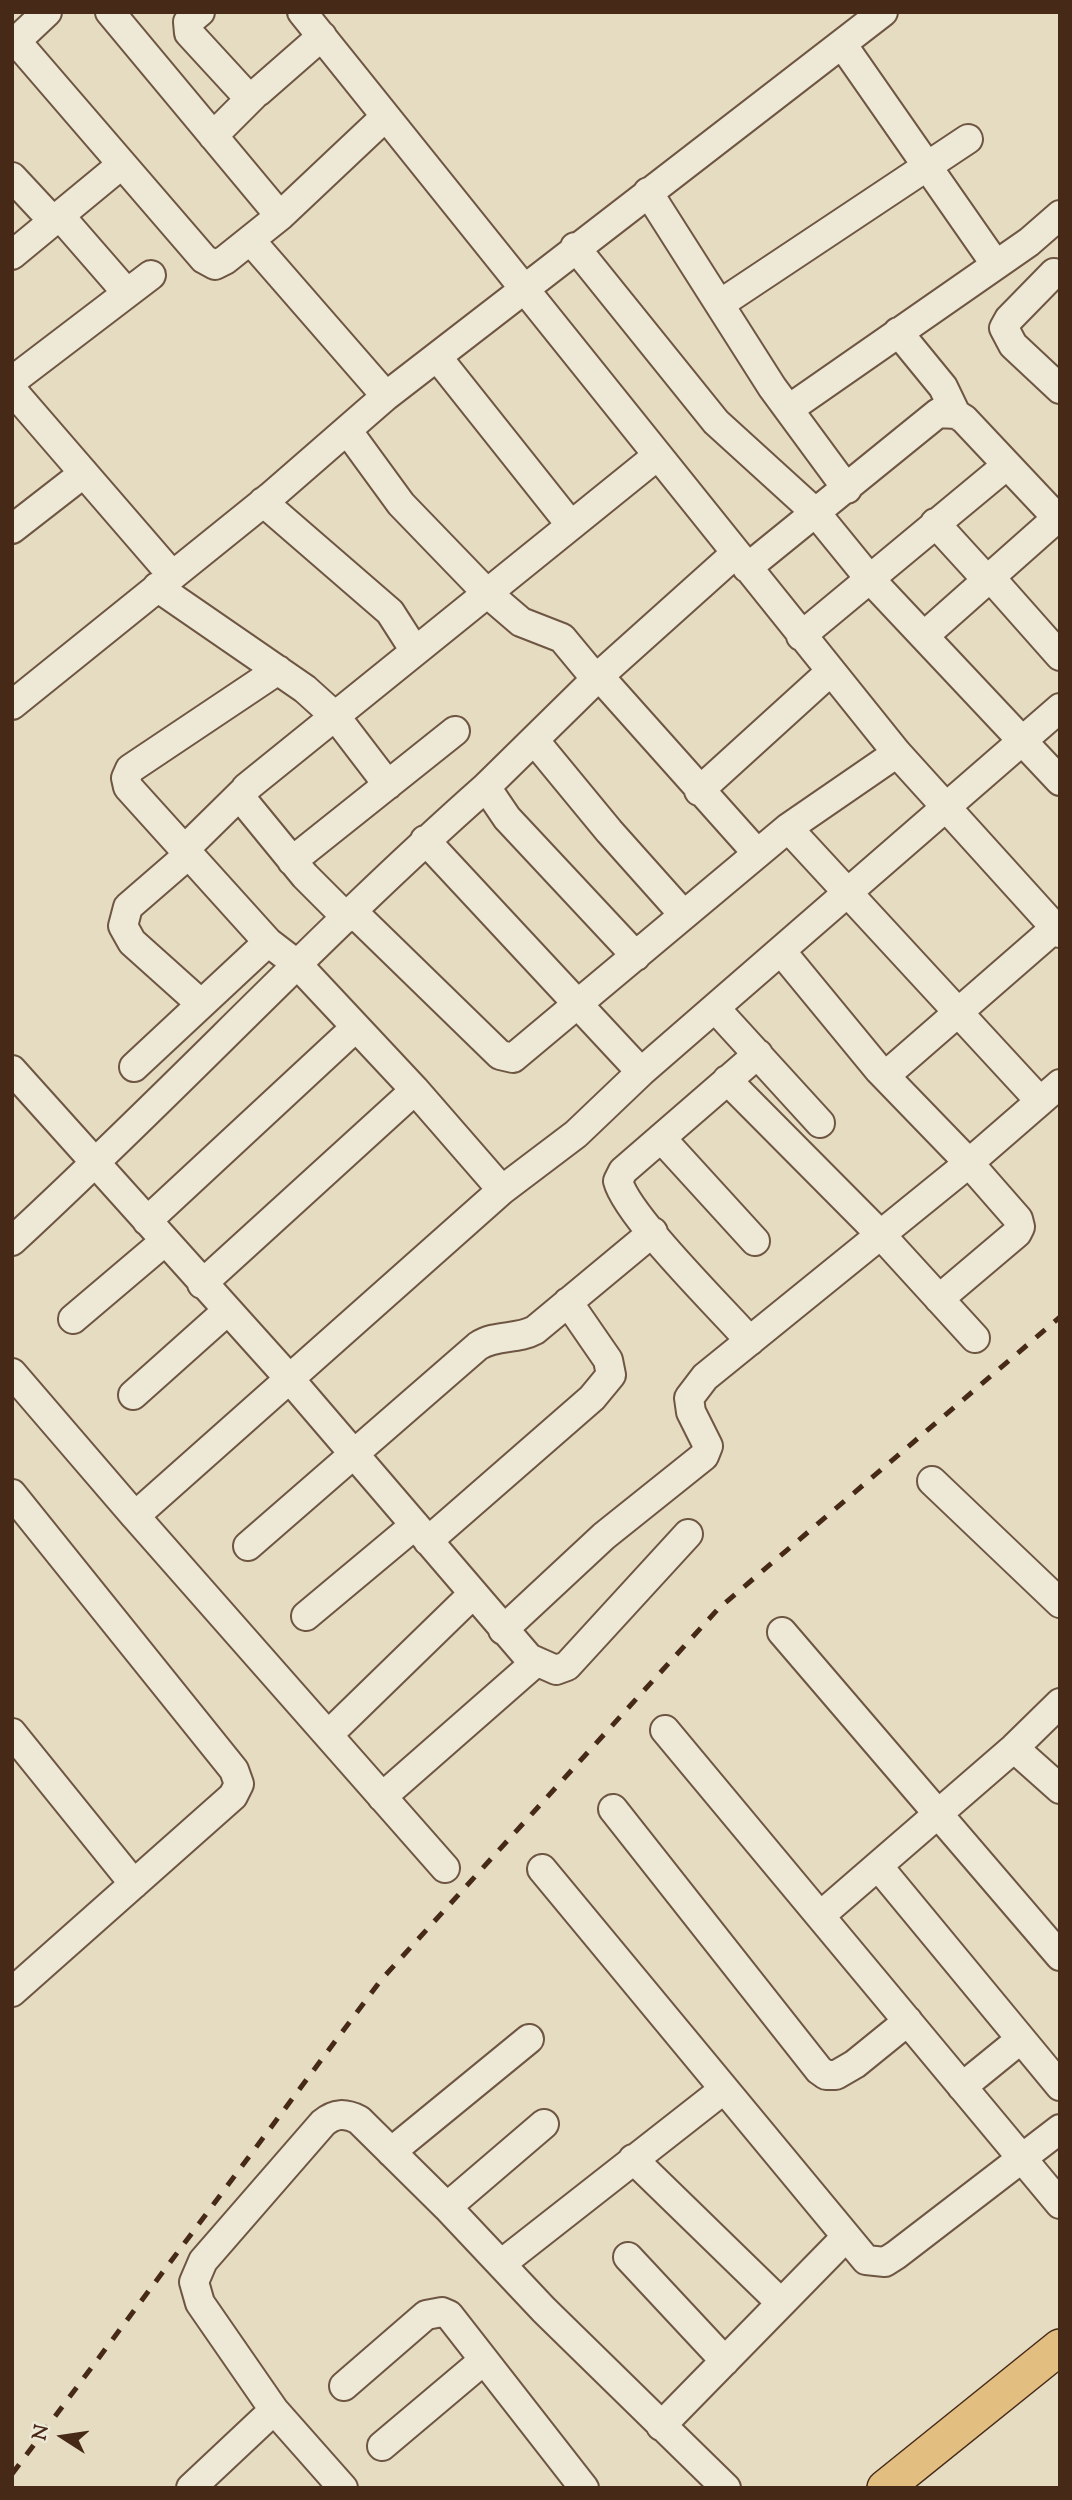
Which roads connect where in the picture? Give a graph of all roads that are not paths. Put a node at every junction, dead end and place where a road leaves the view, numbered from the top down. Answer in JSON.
{"nodes":[{"id":1,"x":47,"y":12,"type":"edge"},
{"id":2,"x":110,"y":12,"type":"edge"},
{"id":3,"x":200,"y":12,"type":"edge"},
{"id":4,"x":302,"y":12,"type":"edge"},
{"id":5,"x":883,"y":12,"type":"edge"},
{"id":6,"x":322,"y":37,"type":"junction"},
{"id":7,"x":14,"y":43,"type":"edge"},
{"id":8,"x":842,"y":44,"type":"junction"},
{"id":9,"x":254,"y":95,"type":"junction"},
{"id":10,"x":385,"y":117,"type":"junction"},
{"id":11,"x":213,"y":136,"type":"junction"},
{"id":12,"x":968,"y":139,"type":"dead end"},
{"id":13,"x":121,"y":164,"type":"junction"},
{"id":14,"x":927,"y":167,"type":"junction"},
{"id":15,"x":12,"y":177,"type":"edge"},
{"id":16,"x":648,"y":192,"type":"junction"},
{"id":17,"x":1060,"y":215,"type":"edge"},
{"id":18,"x":280,"y":216,"type":"junction"},
{"id":19,"x":56,"y":218,"type":"junction"},
{"id":20,"x":251,"y":241,"type":"junction"},
{"id":21,"x":575,"y":247,"type":"junction"},
{"id":22,"x":12,"y":256,"type":"edge"},
{"id":23,"x":1003,"y":259,"type":"junction"},
{"id":24,"x":1057,"y":274,"type":"edge"},
{"id":25,"x":151,"y":275,"type":"dead end"},
{"id":26,"x":523,"y":290,"type":"junction"},
{"id":27,"x":127,"y":293,"type":"junction"},
{"id":28,"x":720,"y":304,"type":"junction"},
{"id":29,"x":898,"y":332,"type":"junction"},
{"id":30,"x":438,"y":358,"type":"junction"},
{"id":31,"x":12,"y":381,"type":"edge"},
{"id":32,"x":1060,"y":389,"type":"edge"},
{"id":33,"x":12,"y":390,"type":"edge"},
{"id":34,"x":386,"y":396,"type":"junction"},
{"id":35,"x":789,"y":409,"type":"junction"},
{"id":36,"x":956,"y":414,"type":"junction"},
{"id":37,"x":347,"y":430,"type":"junction"},
{"id":38,"x":657,"y":456,"type":"junction"},
{"id":39,"x":1007,"y":465,"type":"junction"},
{"id":40,"x":84,"y":473,"type":"junction"},
{"id":41,"x":847,"y":489,"type":"junction"},
{"id":42,"x":263,"y":502,"type":"junction"},
{"id":43,"x":816,"y":513,"type":"junction"},
{"id":44,"x":1058,"y":519,"type":"edge"},
{"id":45,"x":935,"y":523,"type":"junction"},
{"id":46,"x":570,"y":524,"type":"junction"},
{"id":47,"x":12,"y":528,"type":"edge"},
{"id":48,"x":741,"y":561,"type":"junction"},
{"id":49,"x":869,"y":578,"type":"junction"},
{"id":50,"x":988,"y":579,"type":"junction"},
{"id":51,"x":164,"y":581,"type":"junction"},
{"id":52,"x":486,"y":592,"type":"junction"},
{"id":53,"x":801,"y":636,"type":"junction"},
{"id":54,"x":924,"y":636,"type":"junction"},
{"id":55,"x":415,"y":651,"type":"junction"},
{"id":56,"x":1060,"y":656,"type":"edge"},
{"id":57,"x":278,"y":670,"type":"junction"},
{"id":58,"x":830,"y":672,"type":"junction"},
{"id":59,"x":598,"y":678,"type":"junction"},
{"id":60,"x":12,"y":705,"type":"edge"},
{"id":61,"x":1060,"y":708,"type":"edge"},
{"id":62,"x":336,"y":717,"type":"junction"},
{"id":63,"x":455,"y":731,"type":"dead end"},
{"id":64,"x":534,"y":740,"type":"junction"},
{"id":65,"x":1023,"y":740,"type":"junction"},
{"id":66,"x":897,"y":753,"type":"junction"},
{"id":67,"x":1060,"y":781,"type":"edge"},
{"id":68,"x":388,"y":785,"type":"junction"},
{"id":69,"x":486,"y":786,"type":"junction"},
{"id":70,"x":244,"y":791,"type":"junction"},
{"id":71,"x":699,"y":791,"type":"junction"},
{"id":72,"x":944,"y":806,"type":"junction"},
{"id":73,"x":788,"y":828,"type":"junction"},
{"id":74,"x":425,"y":840,"type":"junction"},
{"id":75,"x":186,"y":853,"type":"junction"},
{"id":76,"x":757,"y":853,"type":"junction"},
{"id":77,"x":292,"y":861,"type":"junction"},
{"id":78,"x":848,"y":893,"type":"junction"},
{"id":79,"x":350,"y":915,"type":"junction"},
{"id":80,"x":684,"y":915,"type":"junction"},
{"id":81,"x":1058,"y":931,"type":"edge"},
{"id":82,"x":268,"y":942,"type":"junction"},
{"id":83,"x":781,"y":951,"type":"junction"},
{"id":84,"x":636,"y":956,"type":"junction"},
{"id":85,"x":298,"y":965,"type":"junction"},
{"id":86,"x":200,"y":1003,"type":"junction"},
{"id":87,"x":580,"y":1003,"type":"junction"},
{"id":88,"x":715,"y":1008,"type":"junction"},
{"id":89,"x":960,"y":1011,"type":"junction"},
{"id":90,"x":355,"y":1028,"type":"junction"},
{"id":91,"x":758,"y":1054,"type":"junction"},
{"id":92,"x":134,"y":1067,"type":"dead end"},
{"id":93,"x":12,"y":1070,"type":"edge"},
{"id":94,"x":641,"y":1072,"type":"junction"},
{"id":95,"x":885,"y":1076,"type":"junction"},
{"id":96,"x":727,"y":1080,"type":"junction"},
{"id":97,"x":415,"y":1090,"type":"junction"},
{"id":98,"x":1050,"y":1093,"type":"edge"},
{"id":99,"x":820,"y":1123,"type":"dead end"},
{"id":100,"x":661,"y":1138,"type":"junction"},
{"id":101,"x":98,"y":1162,"type":"junction"},
{"id":102,"x":969,"y":1163,"type":"junction"},
{"id":103,"x":502,"y":1190,"type":"junction"},
{"id":104,"x":156,"y":1231,"type":"junction"},
{"id":105,"x":653,"y":1232,"type":"junction"},
{"id":106,"x":880,"y":1236,"type":"junction"},
{"id":107,"x":12,"y":1241,"type":"edge"},
{"id":108,"x":755,"y":1241,"type":"dead end"},
{"id":109,"x":202,"y":1284,"type":"junction"},
{"id":110,"x":939,"y":1299,"type":"junction"},
{"id":111,"x":568,"y":1302,"type":"junction"},
{"id":112,"x":227,"y":1311,"type":"junction"},
{"id":113,"x":73,"y":1319,"type":"dead end"},
{"id":114,"x":975,"y":1338,"type":"dead end"},
{"id":115,"x":750,"y":1341,"type":"junction"},
{"id":116,"x":12,"y":1373,"type":"edge"},
{"id":117,"x":288,"y":1377,"type":"junction"},
{"id":118,"x":133,"y":1395,"type":"dead end"},
{"id":119,"x":354,"y":1453,"type":"junction"},
{"id":120,"x":932,"y":1481,"type":"dead end"},
{"id":121,"x":12,"y":1494,"type":"edge"},
{"id":122,"x":135,"y":1516,"type":"junction"},
{"id":123,"x":421,"y":1533,"type":"junction"},
{"id":124,"x":688,"y":1534,"type":"dead end"},
{"id":125,"x":248,"y":1546,"type":"dead end"},
{"id":126,"x":473,"y":1594,"type":"junction"},
{"id":127,"x":1060,"y":1604,"type":"edge"},
{"id":128,"x":306,"y":1616,"type":"dead end"},
{"id":129,"x":503,"y":1630,"type":"junction"},
{"id":130,"x":782,"y":1632,"type":"dead end"},
{"id":131,"x":536,"y":1662,"type":"junction"},
{"id":132,"x":1060,"y":1703,"type":"edge"},
{"id":133,"x":666,"y":1730,"type":"dead end"},
{"id":134,"x":12,"y":1732,"type":"edge"},
{"id":135,"x":328,"y":1735,"type":"junction"},
{"id":136,"x":1014,"y":1748,"type":"junction"},
{"id":137,"x":1060,"y":1788,"type":"edge"},
{"id":138,"x":382,"y":1797,"type":"junction"},
{"id":139,"x":614,"y":1809,"type":"dead end"},
{"id":140,"x":940,"y":1813,"type":"junction"},
{"id":141,"x":878,"y":1866,"type":"junction"},
{"id":142,"x":444,"y":1868,"type":"dead end"},
{"id":143,"x":542,"y":1869,"type":"dead end"},
{"id":144,"x":134,"y":1884,"type":"junction"},
{"id":145,"x":820,"y":1916,"type":"junction"},
{"id":146,"x":1060,"y":1956,"type":"edge"},
{"id":147,"x":14,"y":1986,"type":"edge"},
{"id":148,"x":908,"y":2021,"type":"junction"},
{"id":149,"x":529,"y":2039,"type":"dead end"},
{"id":150,"x":1021,"y":2039,"type":"junction"},
{"id":151,"x":1060,"y":2086,"type":"edge"},
{"id":152,"x":962,"y":2087,"type":"junction"},
{"id":153,"x":723,"y":2090,"type":"junction"},
{"id":154,"x":544,"y":2123,"type":"dead end"},
{"id":155,"x":1060,"y":2129,"type":"edge"},
{"id":156,"x":391,"y":2152,"type":"junction"},
{"id":157,"x":1021,"y":2158,"type":"junction"},
{"id":158,"x":633,"y":2159,"type":"junction"},
{"id":159,"x":1060,"y":2204,"type":"edge"},
{"id":160,"x":447,"y":2207,"type":"junction"},
{"id":161,"x":846,"y":2237,"type":"junction"},
{"id":162,"x":628,"y":2257,"type":"dead end"},
{"id":163,"x":500,"y":2264,"type":"junction"},
{"id":164,"x":781,"y":2303,"type":"junction"},
{"id":165,"x":1060,"y":2347,"type":"edge"},
{"id":166,"x":484,"y":2360,"type":"junction"},
{"id":167,"x":725,"y":2361,"type":"junction"},
{"id":168,"x":344,"y":2386,"type":"dead end"},
{"id":169,"x":274,"y":2410,"type":"junction"},
{"id":170,"x":661,"y":2426,"type":"junction"},
{"id":171,"x":382,"y":2446,"type":"dead end"},
{"id":172,"x":329,"y":2483,"type":"edge"},
{"id":173,"x":191,"y":2488,"type":"edge"},
{"id":174,"x":584,"y":2488,"type":"edge"},
{"id":175,"x":726,"y":2488,"type":"edge"},
{"id":176,"x":885,"y":2488,"type":"edge"}],
"edges":[{"from":1,"to":7,"type":"street"},
{"from":2,"to":11,"type":"street"},
{"from":3,"to":9,"type":"street"},
{"from":4,"to":6,"type":"street"},
{"from":5,"to":8,"type":"street"},
{"from":6,"to":9,"type":"street"},
{"from":6,"to":10,"type":"street"},
{"from":7,"to":13,"type":"street"},
{"from":8,"to":14,"type":"street"},
{"from":8,"to":16,"type":"street"},
{"from":9,"to":11,"type":"street"},
{"from":10,"to":18,"type":"street"},
{"from":10,"to":26,"type":"street"},
{"from":11,"to":18,"type":"street"},
{"from":12,"to":14,"type":"street"},
{"from":13,"to":19,"type":"street"},
{"from":13,"to":20,"type":"street"},
{"from":14,"to":23,"type":"street"},
{"from":14,"to":28,"type":"street"},
{"from":15,"to":19,"type":"street"},
{"from":16,"to":21,"type":"street"},
{"from":16,"to":28,"type":"street"},
{"from":17,"to":23,"type":"street"},
{"from":18,"to":20,"type":"street"},
{"from":19,"to":22,"type":"street"},
{"from":19,"to":27,"type":"street"},
{"from":20,"to":34,"type":"street"},
{"from":21,"to":26,"type":"street"},
{"from":21,"to":43,"type":"street"},
{"from":23,"to":24,"type":"street"},
{"from":23,"to":29,"type":"street"},
{"from":24,"to":32,"type":"street"},
{"from":25,"to":27,"type":"street"},
{"from":26,"to":30,"type":"street"},
{"from":26,"to":38,"type":"street"},
{"from":27,"to":31,"type":"street"},
{"from":28,"to":35,"type":"street"},
{"from":29,"to":35,"type":"street"},
{"from":29,"to":36,"type":"street"},
{"from":30,"to":34,"type":"street"},
{"from":30,"to":46,"type":"street"},
{"from":33,"to":40,"type":"street"},
{"from":34,"to":37,"type":"street"},
{"from":35,"to":41,"type":"street"},
{"from":36,"to":39,"type":"street"},
{"from":36,"to":41,"type":"street"},
{"from":37,"to":42,"type":"street"},
{"from":37,"to":52,"type":"street"},
{"from":38,"to":46,"type":"street"},
{"from":38,"to":48,"type":"street"},
{"from":39,"to":44,"type":"street"},
{"from":39,"to":45,"type":"street"},
{"from":40,"to":47,"type":"street"},
{"from":40,"to":51,"type":"street"},
{"from":41,"to":43,"type":"street"},
{"from":42,"to":51,"type":"street"},
{"from":42,"to":55,"type":"street"},
{"from":43,"to":48,"type":"street"},
{"from":43,"to":49,"type":"street"},
{"from":44,"to":50,"type":"street"},
{"from":45,"to":49,"type":"street"},
{"from":45,"to":50,"type":"street"},
{"from":46,"to":52,"type":"street"},
{"from":48,"to":53,"type":"street"},
{"from":48,"to":59,"type":"street"},
{"from":49,"to":53,"type":"street"},
{"from":49,"to":54,"type":"street"},
{"from":50,"to":54,"type":"street"},
{"from":50,"to":56,"type":"street"},
{"from":51,"to":57,"type":"street"},
{"from":51,"to":60,"type":"street"},
{"from":52,"to":55,"type":"street"},
{"from":52,"to":59,"type":"street"},
{"from":53,"to":58,"type":"street"},
{"from":54,"to":65,"type":"street"},
{"from":55,"to":62,"type":"street"},
{"from":57,"to":62,"type":"street"},
{"from":57,"to":75,"type":"street"},
{"from":58,"to":66,"type":"street"},
{"from":58,"to":71,"type":"street"},
{"from":59,"to":64,"type":"street"},
{"from":59,"to":71,"type":"street"},
{"from":61,"to":65,"type":"street"},
{"from":62,"to":68,"type":"street"},
{"from":62,"to":70,"type":"street"},
{"from":63,"to":68,"type":"street"},
{"from":64,"to":69,"type":"street"},
{"from":64,"to":80,"type":"street"},
{"from":65,"to":67,"type":"street"},
{"from":65,"to":72,"type":"street"},
{"from":66,"to":72,"type":"street"},
{"from":66,"to":73,"type":"street"},
{"from":68,"to":77,"type":"street"},
{"from":69,"to":74,"type":"street"},
{"from":69,"to":84,"type":"street"},
{"from":70,"to":75,"type":"street"},
{"from":70,"to":77,"type":"street"},
{"from":71,"to":76,"type":"street"},
{"from":72,"to":78,"type":"street"},
{"from":72,"to":81,"type":"street"},
{"from":73,"to":76,"type":"street"},
{"from":73,"to":78,"type":"street"},
{"from":74,"to":79,"type":"street"},
{"from":74,"to":87,"type":"street"},
{"from":75,"to":82,"type":"street"},
{"from":75,"to":86,"type":"street"},
{"from":76,"to":80,"type":"street"},
{"from":77,"to":79,"type":"street"},
{"from":78,"to":83,"type":"street"},
{"from":78,"to":89,"type":"street"},
{"from":79,"to":85,"type":"street"},
{"from":79,"to":87,"type":"street"},
{"from":80,"to":84,"type":"street"},
{"from":81,"to":89,"type":"street"},
{"from":82,"to":85,"type":"street"},
{"from":82,"to":86,"type":"street"},
{"from":83,"to":88,"type":"street"},
{"from":83,"to":95,"type":"street"},
{"from":84,"to":87,"type":"street"},
{"from":85,"to":90,"type":"street"},
{"from":85,"to":101,"type":"street"},
{"from":86,"to":92,"type":"street"},
{"from":87,"to":94,"type":"street"},
{"from":88,"to":91,"type":"street"},
{"from":88,"to":94,"type":"street"},
{"from":89,"to":95,"type":"street"},
{"from":89,"to":98,"type":"street"},
{"from":90,"to":97,"type":"street"},
{"from":90,"to":104,"type":"street"},
{"from":91,"to":96,"type":"street"},
{"from":91,"to":99,"type":"street"},
{"from":93,"to":101,"type":"street"},
{"from":94,"to":103,"type":"street"},
{"from":95,"to":102,"type":"street"},
{"from":96,"to":100,"type":"street"},
{"from":96,"to":106,"type":"street"},
{"from":97,"to":103,"type":"street"},
{"from":97,"to":109,"type":"street"},
{"from":98,"to":102,"type":"street"},
{"from":100,"to":105,"type":"street"},
{"from":100,"to":108,"type":"street"},
{"from":101,"to":104,"type":"street"},
{"from":101,"to":107,"type":"street"},
{"from":102,"to":106,"type":"street"},
{"from":102,"to":110,"type":"street"},
{"from":103,"to":117,"type":"street"},
{"from":104,"to":109,"type":"street"},
{"from":104,"to":113,"type":"street"},
{"from":105,"to":111,"type":"street"},
{"from":105,"to":115,"type":"street"},
{"from":106,"to":110,"type":"street"},
{"from":106,"to":115,"type":"street"},
{"from":109,"to":112,"type":"street"},
{"from":110,"to":114,"type":"street"},
{"from":111,"to":119,"type":"street"},
{"from":111,"to":123,"type":"street"},
{"from":112,"to":117,"type":"street"},
{"from":112,"to":118,"type":"street"},
{"from":115,"to":129,"type":"street"},
{"from":116,"to":122,"type":"street"},
{"from":117,"to":119,"type":"street"},
{"from":117,"to":122,"type":"street"},
{"from":119,"to":123,"type":"street"},
{"from":119,"to":125,"type":"street"},
{"from":120,"to":127,"type":"street"},
{"from":121,"to":144,"type":"street"},
{"from":122,"to":135,"type":"street"},
{"from":123,"to":126,"type":"street"},
{"from":123,"to":128,"type":"street"},
{"from":124,"to":131,"type":"street"},
{"from":126,"to":129,"type":"street"},
{"from":126,"to":135,"type":"street"},
{"from":129,"to":131,"type":"street"},
{"from":130,"to":140,"type":"street"},
{"from":131,"to":138,"type":"street"},
{"from":132,"to":136,"type":"street"},
{"from":133,"to":145,"type":"street"},
{"from":134,"to":144,"type":"street"},
{"from":135,"to":138,"type":"street"},
{"from":136,"to":137,"type":"street"},
{"from":136,"to":140,"type":"street"},
{"from":138,"to":142,"type":"street"},
{"from":139,"to":148,"type":"street"},
{"from":140,"to":141,"type":"street"},
{"from":140,"to":146,"type":"street"},
{"from":141,"to":145,"type":"street"},
{"from":141,"to":150,"type":"street"},
{"from":143,"to":153,"type":"street"},
{"from":144,"to":147,"type":"street"},
{"from":145,"to":148,"type":"street"},
{"from":148,"to":152,"type":"street"},
{"from":149,"to":156,"type":"street"},
{"from":150,"to":151,"type":"street"},
{"from":150,"to":152,"type":"street"},
{"from":152,"to":157,"type":"street"},
{"from":153,"to":158,"type":"street"},
{"from":153,"to":161,"type":"street"},
{"from":154,"to":160,"type":"street"},
{"from":155,"to":157,"type":"street"},
{"from":156,"to":160,"type":"street"},
{"from":156,"to":169,"type":"street"},
{"from":157,"to":159,"type":"street"},
{"from":157,"to":161,"type":"street"},
{"from":158,"to":163,"type":"street"},
{"from":158,"to":164,"type":"street"},
{"from":160,"to":163,"type":"street"},
{"from":161,"to":164,"type":"street"},
{"from":162,"to":167,"type":"street"},
{"from":163,"to":170,"type":"street"},
{"from":164,"to":167,"type":"street"},
{"from":165,"to":176,"type":"main road"},
{"from":166,"to":168,"type":"street"},
{"from":166,"to":171,"type":"street"},
{"from":166,"to":174,"type":"street"},
{"from":167,"to":170,"type":"street"},
{"from":169,"to":172,"type":"street"},
{"from":169,"to":173,"type":"street"},
{"from":170,"to":175,"type":"street"}]}
